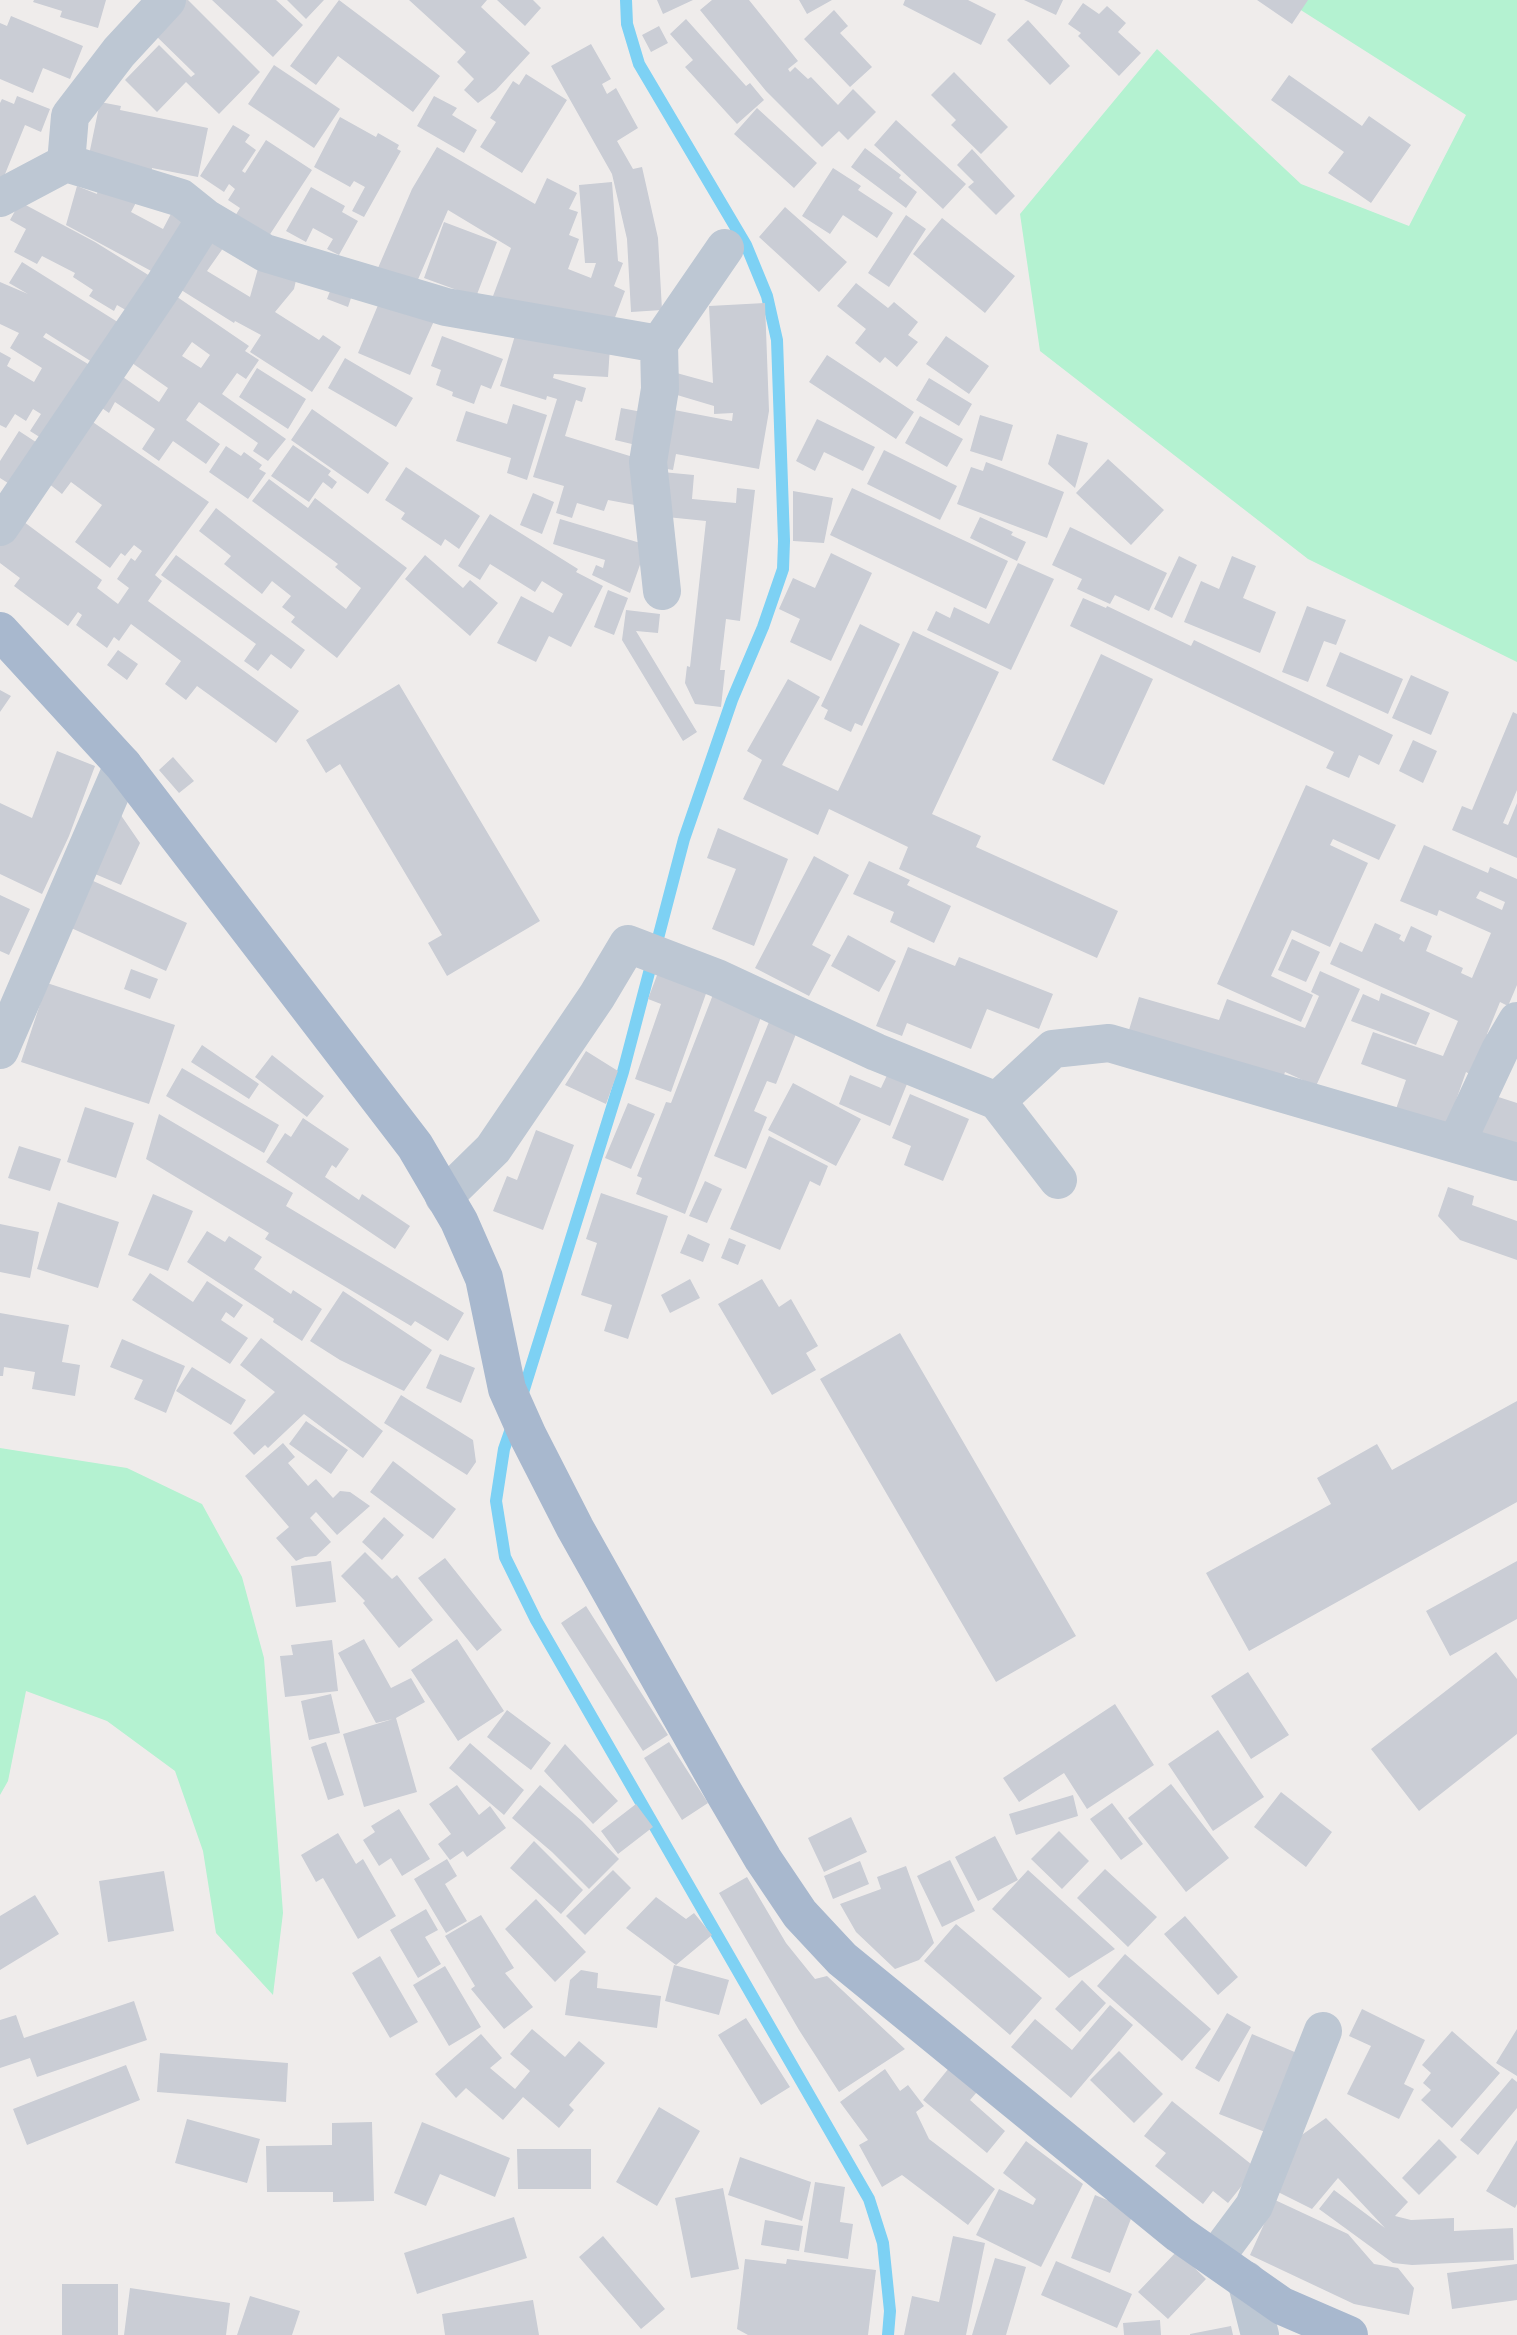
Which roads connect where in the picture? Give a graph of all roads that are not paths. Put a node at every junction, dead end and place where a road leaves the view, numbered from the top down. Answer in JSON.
{"nodes":[{"id":1,"x":167,"y":0,"type":"edge"},
{"id":2,"x":66,"y":163,"type":"junction"},
{"id":3,"x":0,"y":198,"type":"edge"},
{"id":4,"x":206,"y":218,"type":"junction"},
{"id":5,"x":725,"y":248,"type":"dead end"},
{"id":6,"x":659,"y":344,"type":"junction"},
{"id":7,"x":0,"y":527,"type":"edge"},
{"id":8,"x":662,"y":591,"type":"dead end"},
{"id":9,"x":0,"y":631,"type":"edge"},
{"id":10,"x":123,"y":765,"type":"junction"},
{"id":11,"x":1517,"y":1021,"type":"edge"},
{"id":12,"x":0,"y":1050,"type":"edge"},
{"id":13,"x":997,"y":1101,"type":"junction"},
{"id":14,"x":1455,"y":1144,"type":"junction"},
{"id":15,"x":1517,"y":1162,"type":"edge"},
{"id":16,"x":1058,"y":1180,"type":"dead end"},
{"id":17,"x":444,"y":1197,"type":"junction"},
{"id":18,"x":1323,"y":2031,"type":"dead end"},
{"id":19,"x":1216,"y":2257,"type":"junction"},
{"id":20,"x":1246,"y":2280,"type":"junction"},
{"id":21,"x":1260,"y":2335,"type":"edge"},
{"id":22,"x":1349,"y":2335,"type":"edge"}],
"edges":[{"from":1,"to":2,"type":"street"},
{"from":2,"to":3,"type":"street"},
{"from":2,"to":4,"type":"street"},
{"from":4,"to":6,"type":"street"},
{"from":4,"to":7,"type":"street"},
{"from":5,"to":6,"type":"street"},
{"from":6,"to":8,"type":"street"},
{"from":9,"to":10,"type":"main road"},
{"from":10,"to":12,"type":"street"},
{"from":10,"to":17,"type":"main road"},
{"from":11,"to":14,"type":"street"},
{"from":13,"to":14,"type":"street"},
{"from":13,"to":16,"type":"street"},
{"from":13,"to":17,"type":"street"},
{"from":14,"to":15,"type":"street"},
{"from":17,"to":19,"type":"main road"},
{"from":18,"to":19,"type":"street"},
{"from":19,"to":20,"type":"main road"},
{"from":20,"to":21,"type":"street"},
{"from":20,"to":22,"type":"main road"}]}
